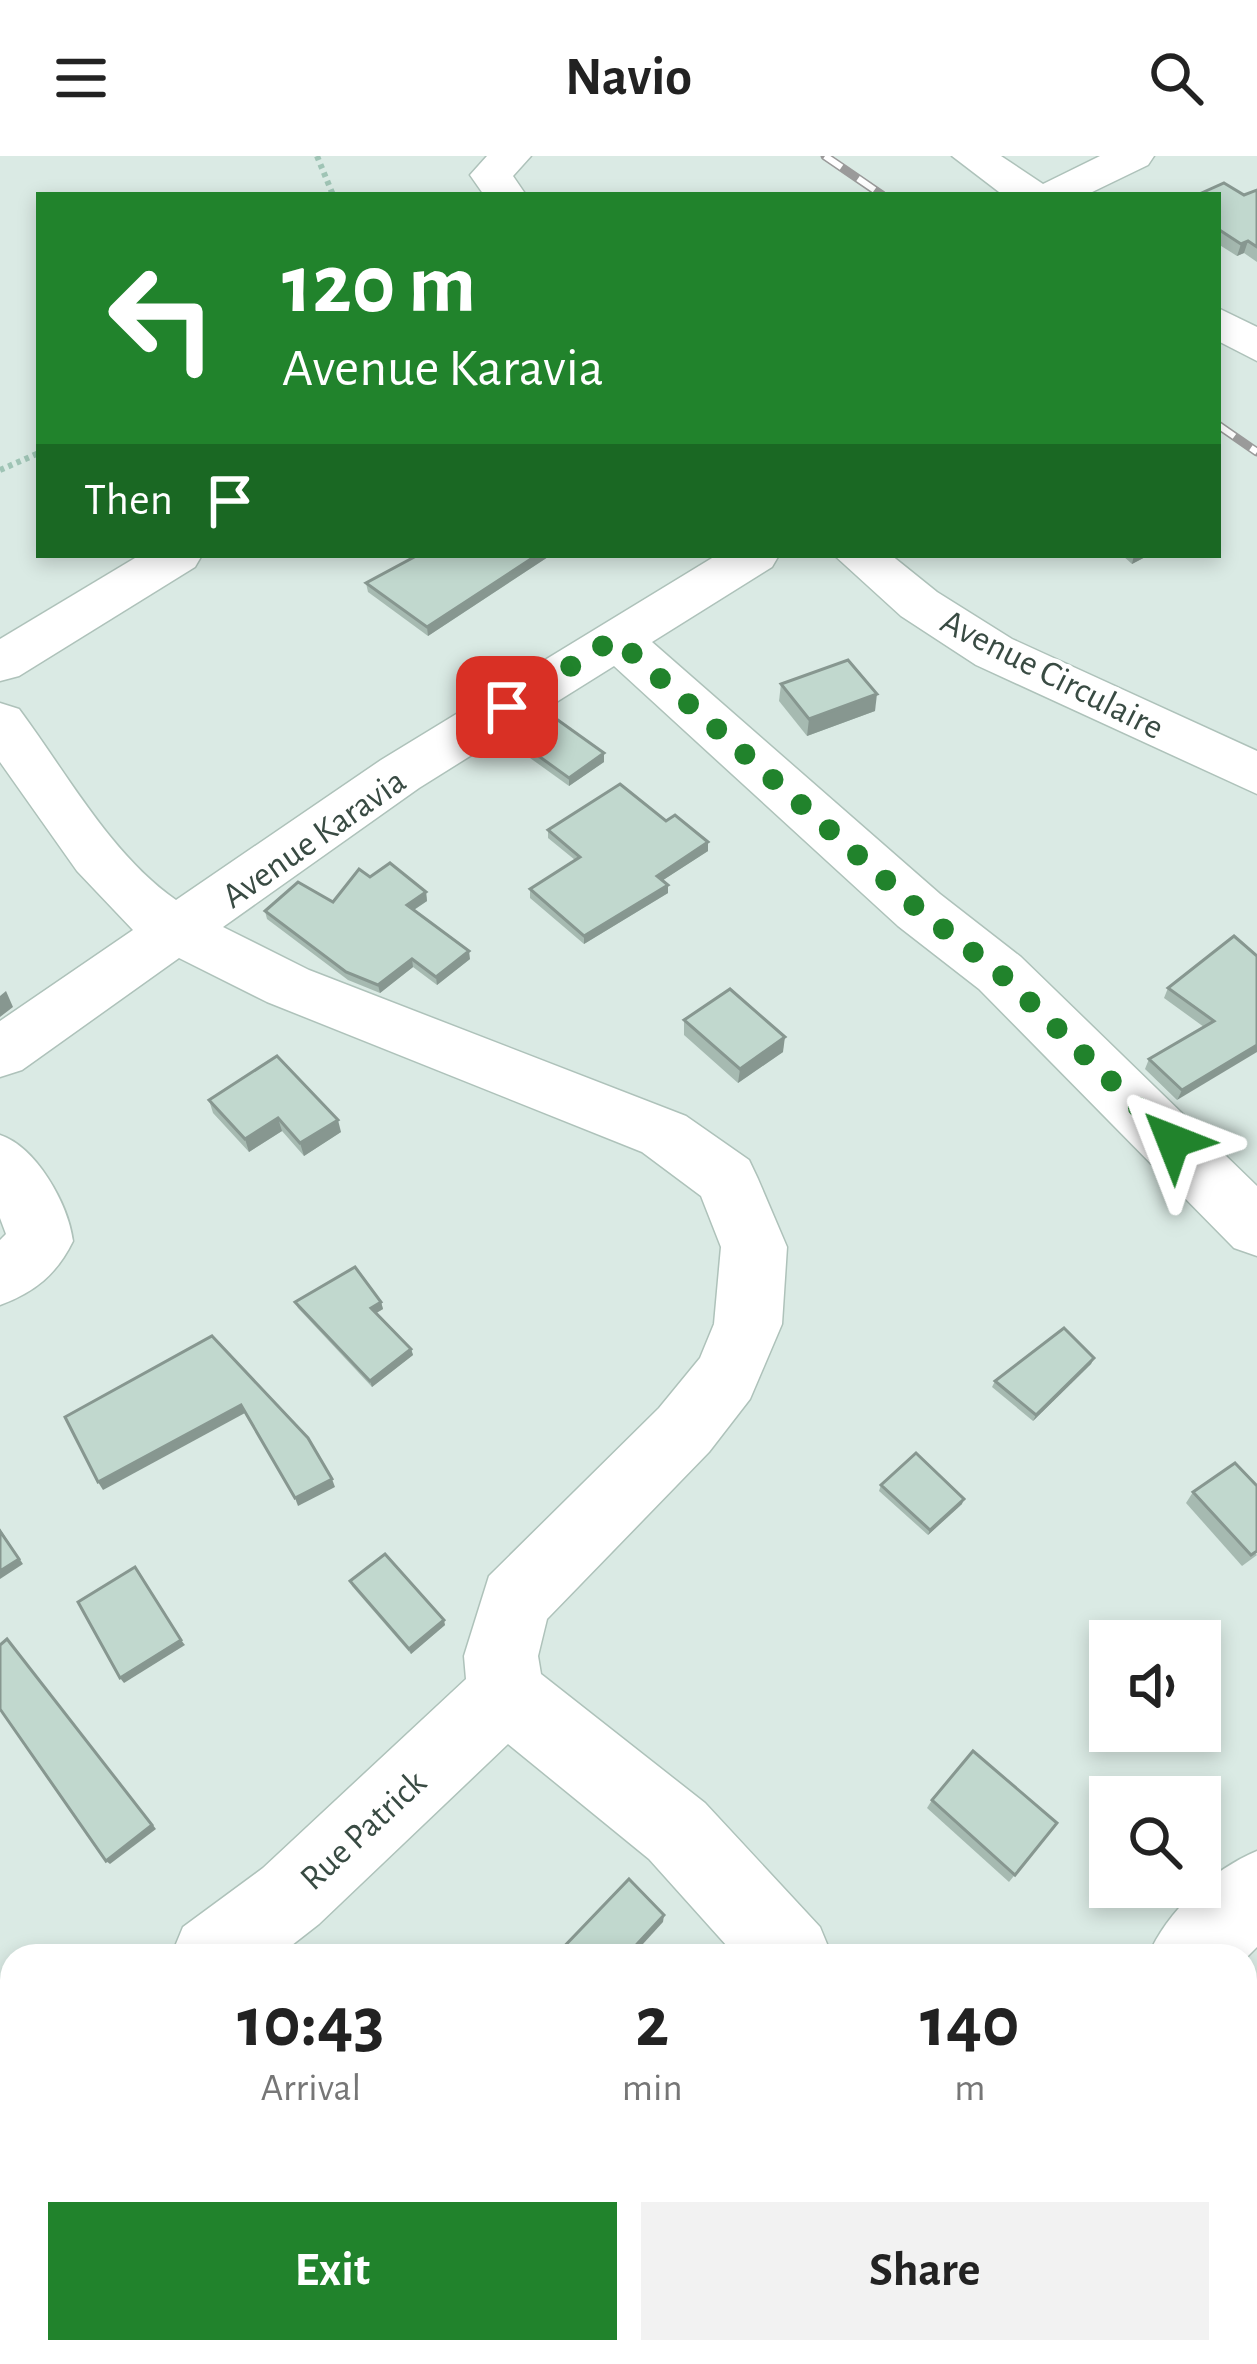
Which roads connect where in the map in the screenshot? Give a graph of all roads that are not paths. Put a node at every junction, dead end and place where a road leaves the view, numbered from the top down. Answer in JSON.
{"nodes":[{"id":1,"x":973,"y":156,"type":"edge"},
{"id":2,"x":1133,"y":156,"type":"edge"},
{"id":3,"x":1027,"y":192,"type":"edge"},
{"id":4,"x":1059,"y":192,"type":"edge"},
{"id":5,"x":1221,"y":323,"type":"edge"},
{"id":6,"x":1257,"y":347,"type":"edge"},
{"id":7,"x":171,"y":558,"type":"edge"},
{"id":8,"x":749,"y":558,"type":"edge"},
{"id":9,"x":863,"y":558,"type":"edge"},
{"id":10,"x":615,"y":638,"type":"junction"},
{"id":11,"x":0,"y":662,"type":"edge"},
{"id":12,"x":0,"y":722,"type":"edge"},
{"id":13,"x":1257,"y":774,"type":"edge"},
{"id":14,"x":179,"y":932,"type":"junction"},
{"id":15,"x":0,"y":1053,"type":"edge"},
{"id":16,"x":0,"y":1161,"type":"edge"},
{"id":17,"x":1257,"y":1228,"type":"edge"},
{"id":18,"x":0,"y":1276,"type":"edge"},
{"id":19,"x":506,"y":1694,"type":"junction"},
{"id":20,"x":1257,"y":1891,"type":"edge"},
{"id":21,"x":228,"y":1944,"type":"edge"},
{"id":22,"x":779,"y":1944,"type":"edge"},
{"id":23,"x":1202,"y":1944,"type":"edge"}],
"edges":[{"from":1,"to":3,"type":"street"},
{"from":2,"to":4,"type":"street"},
{"from":5,"to":6,"type":"street"},
{"from":7,"to":11,"type":"street"},
{"from":8,"to":10,"type":"street","name":"Avenue Karavia"},
{"from":9,"to":13,"type":"street","name":"Avenue Circulaire"},
{"from":10,"to":14,"type":"street","name":"Avenue Karavia"},
{"from":10,"to":17,"type":"street"},
{"from":12,"to":14,"type":"street"},
{"from":14,"to":15,"type":"street","name":"Avenue Karavia"},
{"from":14,"to":19,"type":"street"},
{"from":16,"to":18,"type":"street"},
{"from":19,"to":21,"type":"street","name":"Rue Patrick"},
{"from":19,"to":22,"type":"street"},
{"from":20,"to":23,"type":"street"}]}
